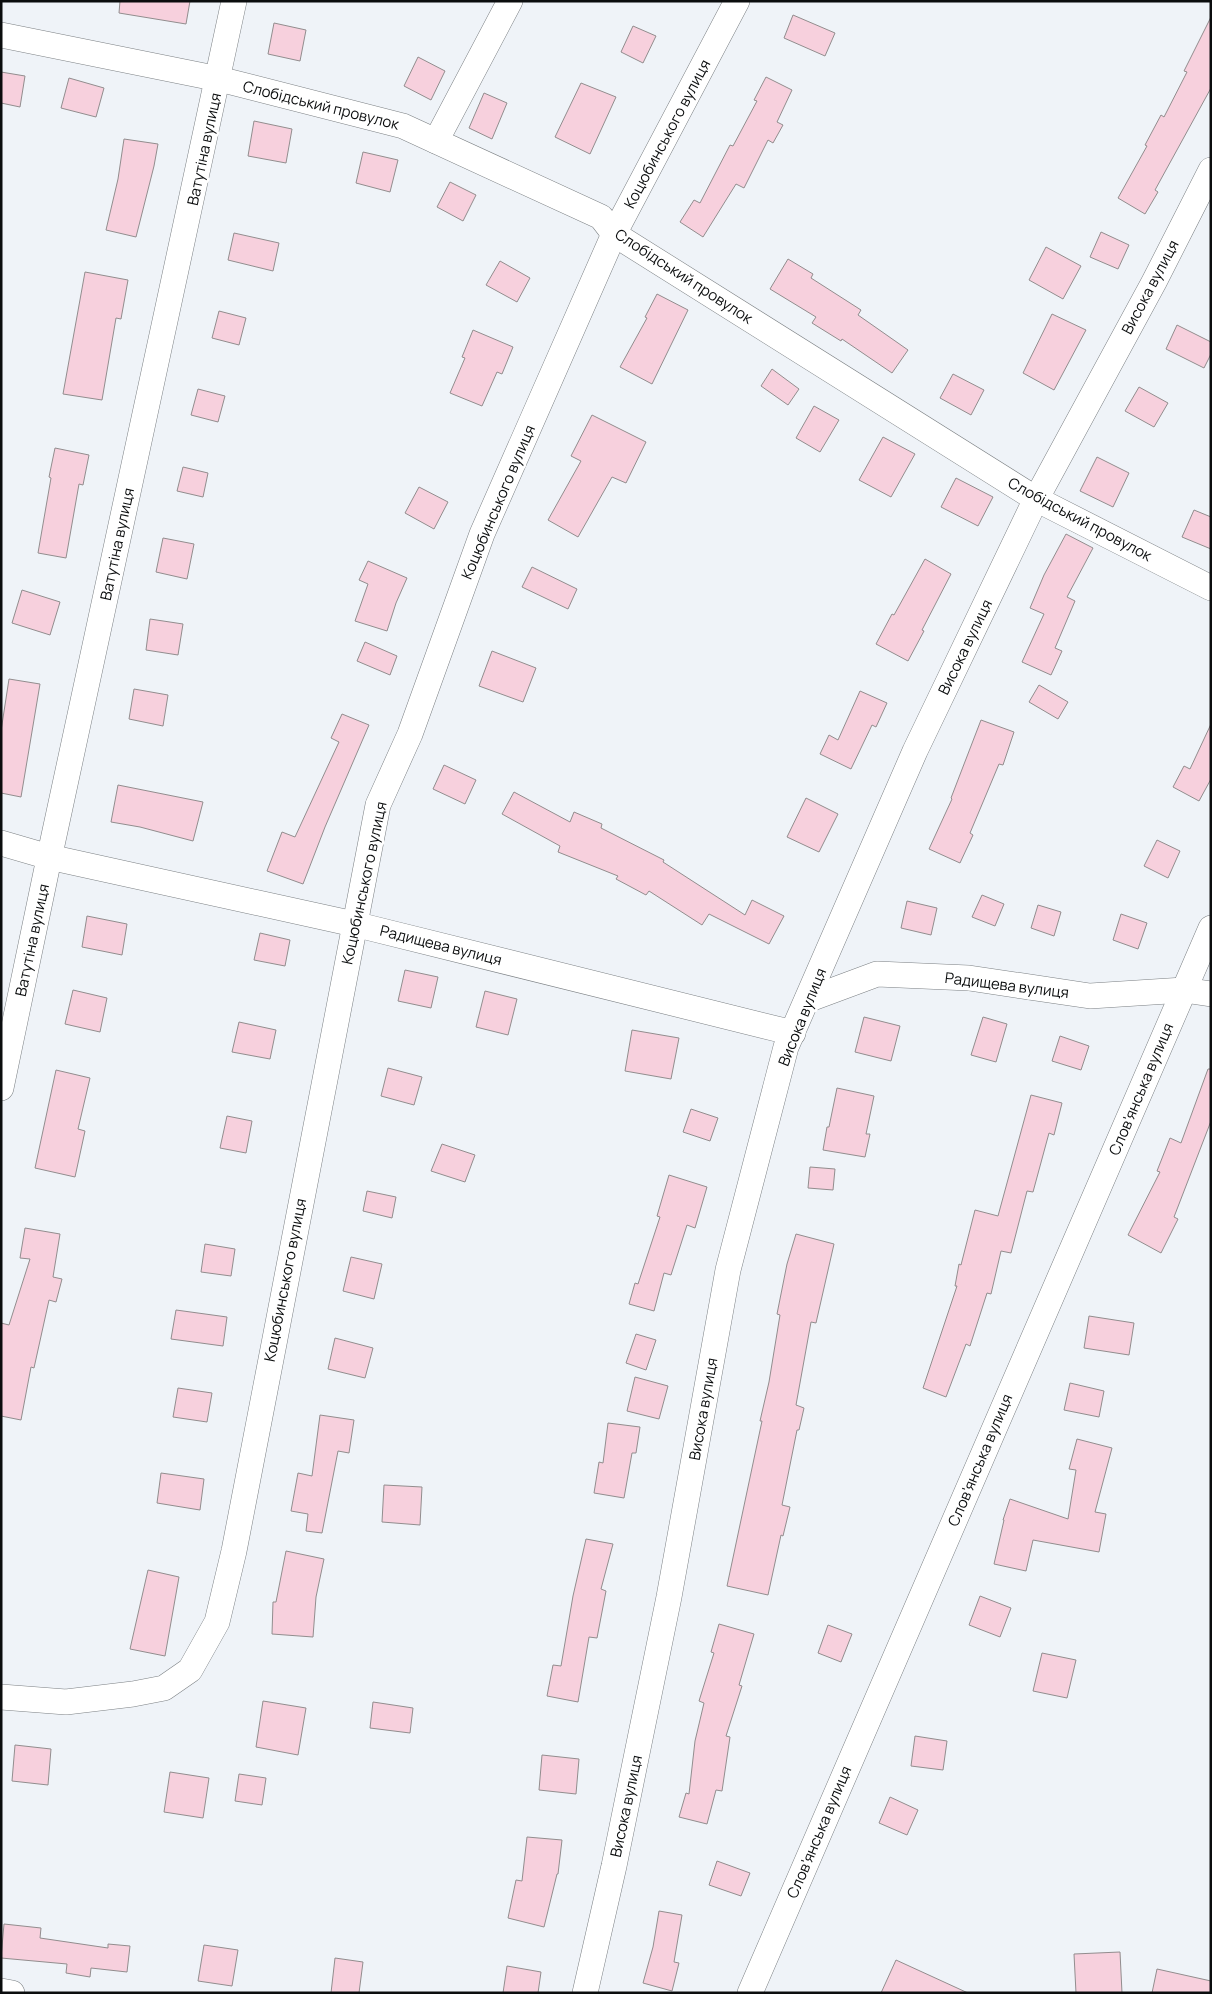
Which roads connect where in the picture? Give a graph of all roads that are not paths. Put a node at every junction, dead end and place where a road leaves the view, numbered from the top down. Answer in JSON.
{"nodes":[{"id":1,"x":234,"y":1,"type":"edge"},
{"id":2,"x":510,"y":1,"type":"edge"},
{"id":3,"x":737,"y":1,"type":"edge"},
{"id":4,"x":1,"y":35,"type":"edge"},
{"id":5,"x":219,"y":79,"type":"junction"},
{"id":6,"x":436,"y":141,"type":"junction"},
{"id":7,"x":1211,"y":170,"type":"edge"},
{"id":8,"x":614,"y":234,"type":"junction"},
{"id":9,"x":1036,"y":499,"type":"junction"},
{"id":10,"x":1211,"y":588,"type":"edge"},
{"id":11,"x":1,"y":843,"type":"edge"},
{"id":12,"x":50,"y":857,"type":"junction"},
{"id":13,"x":354,"y":924,"type":"junction"},
{"id":14,"x":1211,"y":928,"type":"edge"},
{"id":15,"x":1184,"y":990,"type":"junction"},
{"id":16,"x":1211,"y":994,"type":"edge"},
{"id":17,"x":807,"y":1000,"type":"junction"},
{"id":18,"x":793,"y":1033,"type":"junction"},
{"id":19,"x":1,"y":1088,"type":"edge"},
{"id":20,"x":1,"y":1697,"type":"edge"},
{"id":21,"x":1,"y":1992,"type":"edge"},
{"id":22,"x":12,"y":1993,"type":"edge"},
{"id":23,"x":585,"y":1993,"type":"edge"},
{"id":24,"x":750,"y":1993,"type":"edge"}],
"edges":[{"from":1,"to":5,"type":"street","name":"Ватутіна вулиця"},
{"from":2,"to":6,"type":"street"},
{"from":3,"to":8,"type":"street","name":"Коцюбинського вулиця"},
{"from":4,"to":5,"type":"street","name":"Слобідський провулок"},
{"from":5,"to":6,"type":"street","name":"Слобідський провулок"},
{"from":5,"to":12,"type":"street","name":"Ватутіна вулиця"},
{"from":6,"to":8,"type":"street","name":"Слобідський провулок"},
{"from":7,"to":9,"type":"street","name":"Висока вулиця"},
{"from":8,"to":9,"type":"street","name":"Слобідський провулок"},
{"from":8,"to":13,"type":"street","name":"Коцюбинського вулиця"},
{"from":9,"to":10,"type":"street","name":"Слобідський провулок"},
{"from":9,"to":17,"type":"street","name":"Висока вулиця"},
{"from":11,"to":12,"type":"street","name":"Радищева вулиця"},
{"from":12,"to":13,"type":"street","name":"Радищева вулиця"},
{"from":12,"to":19,"type":"street","name":"Ватутіна вулиця"},
{"from":13,"to":18,"type":"street","name":"Радищева вулиця"},
{"from":13,"to":20,"type":"street","name":"Коцюбинського вулиця"},
{"from":14,"to":15,"type":"street","name":"Слов’янська вулиця"},
{"from":15,"to":16,"type":"street","name":"Радищева вулиця"},
{"from":15,"to":17,"type":"street","name":"Радищева вулиця"},
{"from":15,"to":24,"type":"street","name":"Слов’янська вулиця"},
{"from":17,"to":18,"type":"street","name":"Висока вулиця"},
{"from":18,"to":23,"type":"street","name":"Висока вулиця"},
{"from":21,"to":22,"type":"street"}]}
